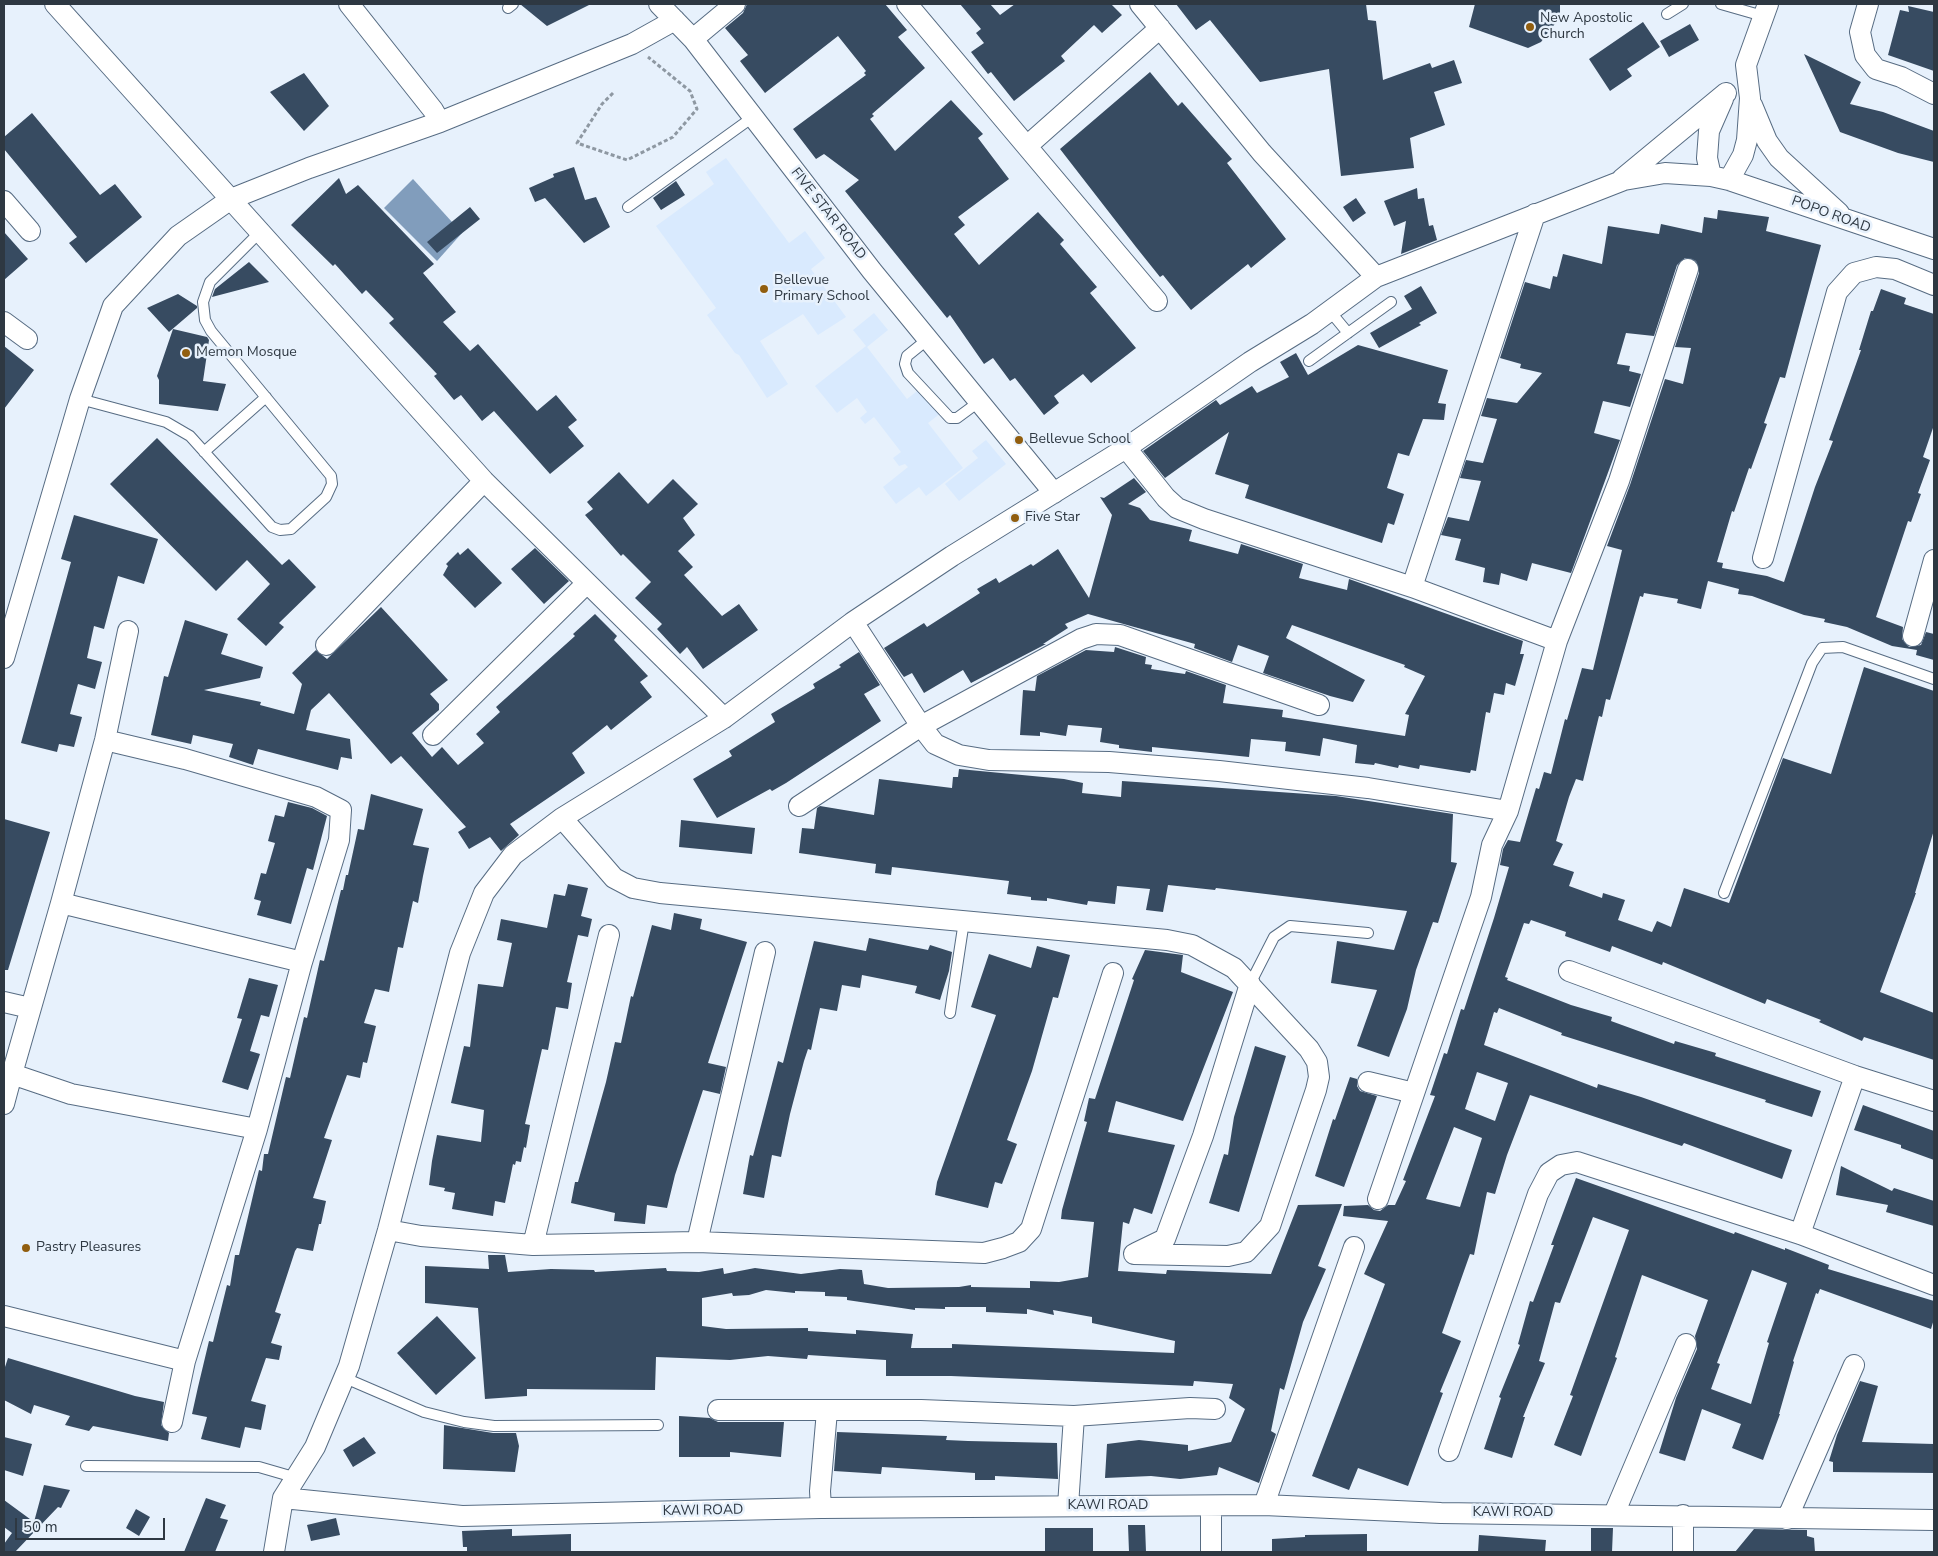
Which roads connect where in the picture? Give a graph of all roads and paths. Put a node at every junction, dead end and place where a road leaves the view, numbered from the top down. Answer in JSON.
{"nodes":[{"id":1,"x":55,"y":4,"type":"edge"},
{"id":2,"x":349,"y":4,"type":"edge"},
{"id":3,"x":659,"y":4,"type":"edge"},
{"id":4,"x":735,"y":4,"type":"edge"},
{"id":5,"x":907,"y":4,"type":"edge"},
{"id":6,"x":1140,"y":4,"type":"edge"},
{"id":7,"x":1683,"y":4,"type":"edge"},
{"id":8,"x":1721,"y":4,"type":"edge"},
{"id":9,"x":1868,"y":4,"type":"edge"},
{"id":10,"x":1765,"y":10,"type":"edge"},
{"id":11,"x":1667,"y":14,"type":"dead end"},
{"id":12,"x":675,"y":20,"type":"junction"},
{"id":13,"x":1160,"y":28,"type":"junction"},
{"id":14,"x":693,"y":39,"type":"junction"},
{"id":15,"x":632,"y":44,"type":"junction"},
{"id":16,"x":1746,"y":65,"type":"junction"},
{"id":17,"x":612,"y":93,"type":"dead end"},
{"id":18,"x":1726,"y":93,"type":"junction"},
{"id":19,"x":1934,"y":94,"type":"edge"},
{"id":20,"x":1750,"y":98,"type":"junction"},
{"id":21,"x":753,"y":117,"type":"junction"},
{"id":22,"x":440,"y":122,"type":"junction"},
{"id":23,"x":1027,"y":146,"type":"junction"},
{"id":24,"x":1720,"y":178,"type":"junction"},
{"id":25,"x":1616,"y":183,"type":"junction"},
{"id":26,"x":231,"y":199,"type":"junction"},
{"id":27,"x":4,"y":201,"type":"edge"},
{"id":28,"x":628,"y":207,"type":"dead end"},
{"id":29,"x":1535,"y":214,"type":"junction"},
{"id":30,"x":1847,"y":220,"type":"junction"},
{"id":31,"x":30,"y":231,"type":"dead end"},
{"id":32,"x":260,"y":232,"type":"junction"},
{"id":33,"x":1934,"y":249,"type":"edge"},
{"id":34,"x":1688,"y":269,"type":"dead end"},
{"id":35,"x":1376,"y":277,"type":"junction"},
{"id":36,"x":1934,"y":285,"type":"edge"},
{"id":37,"x":1158,"y":301,"type":"dead end"},
{"id":38,"x":1391,"y":302,"type":"dead end"},
{"id":39,"x":1329,"y":310,"type":"junction"},
{"id":40,"x":4,"y":322,"type":"edge"},
{"id":41,"x":1348,"y":333,"type":"junction"},
{"id":42,"x":27,"y":339,"type":"dead end"},
{"id":43,"x":928,"y":339,"type":"junction"},
{"id":44,"x":1309,"y":361,"type":"dead end"},
{"id":45,"x":266,"y":397,"type":"junction"},
{"id":46,"x":80,"y":399,"type":"junction"},
{"id":47,"x":980,"y":401,"type":"junction"},
{"id":48,"x":1126,"y":448,"type":"junction"},
{"id":49,"x":204,"y":452,"type":"junction"},
{"id":50,"x":484,"y":481,"type":"junction"},
{"id":51,"x":1054,"y":493,"type":"junction"},
{"id":52,"x":1763,"y":558,"type":"dead end"},
{"id":53,"x":1934,"y":560,"type":"edge"},
{"id":54,"x":586,"y":584,"type":"junction"},
{"id":55,"x":1412,"y":587,"type":"junction"},
{"id":56,"x":853,"y":622,"type":"junction"},
{"id":57,"x":128,"y":632,"type":"dead end"},
{"id":58,"x":1913,"y":636,"type":"dead end"},
{"id":59,"x":1558,"y":641,"type":"junction"},
{"id":60,"x":326,"y":645,"type":"dead end"},
{"id":61,"x":4,"y":658,"type":"edge"},
{"id":62,"x":1934,"y":679,"type":"edge"},
{"id":63,"x":1319,"y":706,"type":"dead end"},
{"id":64,"x":724,"y":718,"type":"junction"},
{"id":65,"x":921,"y":726,"type":"junction"},
{"id":66,"x":433,"y":735,"type":"dead end"},
{"id":67,"x":105,"y":740,"type":"junction"},
{"id":68,"x":799,"y":806,"type":"dead end"},
{"id":69,"x":1508,"y":811,"type":"junction"},
{"id":70,"x":562,"y":818,"type":"junction"},
{"id":71,"x":1724,"y":893,"type":"dead end"},
{"id":72,"x":61,"y":904,"type":"junction"},
{"id":73,"x":964,"y":921,"type":"junction"},
{"id":74,"x":1368,"y":933,"type":"dead end"},
{"id":75,"x":609,"y":935,"type":"dead end"},
{"id":76,"x":766,"y":952,"type":"dead end"},
{"id":77,"x":302,"y":962,"type":"junction"},
{"id":78,"x":1570,"y":971,"type":"dead end"},
{"id":79,"x":1113,"y":973,"type":"dead end"},
{"id":80,"x":1250,"y":984,"type":"junction"},
{"id":81,"x":4,"y":1002,"type":"edge"},
{"id":82,"x":30,"y":1008,"type":"junction"},
{"id":83,"x":950,"y":1013,"type":"dead end"},
{"id":84,"x":12,"y":1074,"type":"junction"},
{"id":85,"x":1855,"y":1076,"type":"junction"},
{"id":86,"x":1368,"y":1082,"type":"dead end"},
{"id":87,"x":1414,"y":1093,"type":"junction"},
{"id":88,"x":1934,"y":1101,"type":"edge"},
{"id":89,"x":4,"y":1104,"type":"edge"},
{"id":90,"x":257,"y":1129,"type":"junction"},
{"id":91,"x":1378,"y":1199,"type":"dead end"},
{"id":92,"x":388,"y":1230,"type":"junction"},
{"id":93,"x":1800,"y":1234,"type":"junction"},
{"id":94,"x":697,"y":1242,"type":"junction"},
{"id":95,"x":533,"y":1245,"type":"junction"},
{"id":96,"x":1354,"y":1247,"type":"dead end"},
{"id":97,"x":1934,"y":1285,"type":"edge"},
{"id":98,"x":4,"y":1316,"type":"edge"},
{"id":99,"x":1686,"y":1344,"type":"dead end"},
{"id":100,"x":185,"y":1361,"type":"junction"},
{"id":101,"x":1854,"y":1365,"type":"dead end"},
{"id":102,"x":345,"y":1378,"type":"junction"},
{"id":103,"x":1215,"y":1409,"type":"dead end"},
{"id":104,"x":718,"y":1410,"type":"dead end"},
{"id":105,"x":827,"y":1411,"type":"junction"},
{"id":106,"x":1074,"y":1416,"type":"junction"},
{"id":107,"x":172,"y":1422,"type":"dead end"},
{"id":108,"x":658,"y":1425,"type":"dead end"},
{"id":109,"x":1449,"y":1451,"type":"dead end"},
{"id":110,"x":86,"y":1466,"type":"dead end"},
{"id":111,"x":296,"y":1478,"type":"junction"},
{"id":112,"x":283,"y":1498,"type":"junction"},
{"id":113,"x":1264,"y":1505,"type":"junction"},
{"id":114,"x":1068,"y":1506,"type":"junction"},
{"id":115,"x":1211,"y":1506,"type":"junction"},
{"id":116,"x":821,"y":1508,"type":"junction"},
{"id":117,"x":1614,"y":1514,"type":"junction"},
{"id":118,"x":1683,"y":1515,"type":"junction"},
{"id":119,"x":1787,"y":1519,"type":"junction"},
{"id":120,"x":1934,"y":1520,"type":"edge"},
{"id":121,"x":274,"y":1552,"type":"edge"},
{"id":122,"x":1211,"y":1552,"type":"edge"},
{"id":123,"x":1683,"y":1552,"type":"edge"}],
"edges":[{"from":1,"to":26,"type":"street"},
{"from":2,"to":22,"type":"street"},
{"from":3,"to":12,"type":"street","name":"FIVE STAR ROAD"},
{"from":4,"to":14,"type":"street"},
{"from":5,"to":23,"type":"street"},
{"from":6,"to":13,"type":"street"},
{"from":7,"to":11,"type":"lane"},
{"from":8,"to":10,"type":"lane"},
{"from":9,"to":19,"type":"street"},
{"from":10,"to":16,"type":"street"},
{"from":12,"to":14,"type":"street","name":"FIVE STAR ROAD"},
{"from":12,"to":15,"type":"street"},
{"from":13,"to":23,"type":"street"},
{"from":13,"to":35,"type":"street"},
{"from":14,"to":21,"type":"street","name":"FIVE STAR ROAD"},
{"from":15,"to":17,"type":"path"},
{"from":15,"to":22,"type":"street"},
{"from":16,"to":18,"type":"street"},
{"from":16,"to":20,"type":"street"},
{"from":18,"to":24,"type":"street"},
{"from":18,"to":25,"type":"street"},
{"from":20,"to":24,"type":"street"},
{"from":20,"to":30,"type":"street"},
{"from":21,"to":28,"type":"lane"},
{"from":21,"to":43,"type":"street","name":"FIVE STAR ROAD"},
{"from":22,"to":26,"type":"street"},
{"from":23,"to":37,"type":"street"},
{"from":24,"to":25,"type":"street","name":"POPO ROAD"},
{"from":24,"to":30,"type":"street","name":"POPO ROAD"},
{"from":25,"to":29,"type":"street"},
{"from":26,"to":32,"type":"street"},
{"from":26,"to":46,"type":"street"},
{"from":27,"to":31,"type":"street"},
{"from":29,"to":35,"type":"street"},
{"from":29,"to":55,"type":"street"},
{"from":30,"to":33,"type":"street","name":"POPO ROAD"},
{"from":32,"to":45,"type":"lane"},
{"from":32,"to":50,"type":"street"},
{"from":34,"to":59,"type":"street"},
{"from":35,"to":39,"type":"street"},
{"from":36,"to":52,"type":"street"},
{"from":38,"to":41,"type":"lane"},
{"from":39,"to":41,"type":"lane"},
{"from":39,"to":48,"type":"street"},
{"from":40,"to":42,"type":"street"},
{"from":41,"to":44,"type":"lane"},
{"from":43,"to":47,"type":"street","name":"FIVE STAR ROAD"},
{"from":43,"to":47,"type":"lane"},
{"from":45,"to":49,"type":"lane"},
{"from":45,"to":49,"type":"lane"},
{"from":46,"to":49,"type":"lane"},
{"from":46,"to":61,"type":"street"},
{"from":47,"to":51,"type":"street","name":"FIVE STAR ROAD"},
{"from":48,"to":51,"type":"street"},
{"from":48,"to":55,"type":"street"},
{"from":50,"to":54,"type":"street"},
{"from":50,"to":60,"type":"street"},
{"from":51,"to":56,"type":"street"},
{"from":53,"to":58,"type":"street"},
{"from":54,"to":64,"type":"street"},
{"from":54,"to":66,"type":"street"},
{"from":55,"to":59,"type":"street"},
{"from":56,"to":64,"type":"street"},
{"from":56,"to":65,"type":"street"},
{"from":57,"to":67,"type":"street"},
{"from":59,"to":69,"type":"street"},
{"from":62,"to":71,"type":"lane"},
{"from":63,"to":65,"type":"street"},
{"from":64,"to":70,"type":"street"},
{"from":65,"to":68,"type":"street"},
{"from":65,"to":69,"type":"street"},
{"from":67,"to":72,"type":"street"},
{"from":67,"to":77,"type":"street"},
{"from":69,"to":87,"type":"street"},
{"from":70,"to":73,"type":"street"},
{"from":70,"to":92,"type":"street"},
{"from":72,"to":77,"type":"street"},
{"from":72,"to":82,"type":"street"},
{"from":73,"to":80,"type":"street"},
{"from":73,"to":83,"type":"lane"},
{"from":74,"to":80,"type":"lane"},
{"from":75,"to":95,"type":"street"},
{"from":76,"to":94,"type":"street"},
{"from":77,"to":90,"type":"street"},
{"from":78,"to":85,"type":"street"},
{"from":79,"to":94,"type":"street"},
{"from":80,"to":80,"type":"street"},
{"from":81,"to":82,"type":"street"},
{"from":82,"to":84,"type":"street"},
{"from":84,"to":89,"type":"street"},
{"from":84,"to":90,"type":"street"},
{"from":85,"to":88,"type":"street"},
{"from":85,"to":93,"type":"street"},
{"from":86,"to":87,"type":"street"},
{"from":87,"to":91,"type":"street"},
{"from":90,"to":100,"type":"street"},
{"from":92,"to":95,"type":"street"},
{"from":92,"to":102,"type":"street"},
{"from":93,"to":97,"type":"street"},
{"from":93,"to":109,"type":"street"},
{"from":94,"to":95,"type":"street"},
{"from":96,"to":113,"type":"street"},
{"from":98,"to":100,"type":"street"},
{"from":99,"to":117,"type":"street"},
{"from":100,"to":107,"type":"street"},
{"from":101,"to":119,"type":"street"},
{"from":102,"to":108,"type":"lane"},
{"from":102,"to":111,"type":"street"},
{"from":103,"to":106,"type":"street"},
{"from":104,"to":105,"type":"street"},
{"from":105,"to":106,"type":"street"},
{"from":105,"to":116,"type":"street"},
{"from":106,"to":114,"type":"street"},
{"from":110,"to":111,"type":"lane"},
{"from":111,"to":112,"type":"street"},
{"from":112,"to":116,"type":"street","name":"KAWI ROAD"},
{"from":112,"to":121,"type":"street"},
{"from":113,"to":115,"type":"street","name":"KAWI ROAD"},
{"from":113,"to":117,"type":"street","name":"KAWI ROAD"},
{"from":114,"to":115,"type":"street","name":"KAWI ROAD"},
{"from":114,"to":116,"type":"street","name":"KAWI ROAD"},
{"from":115,"to":122,"type":"street"},
{"from":117,"to":118,"type":"street","name":"KAWI ROAD"},
{"from":118,"to":119,"type":"street","name":"KAWI ROAD"},
{"from":118,"to":123,"type":"street"},
{"from":119,"to":120,"type":"street","name":"KAWI ROAD"}]}
